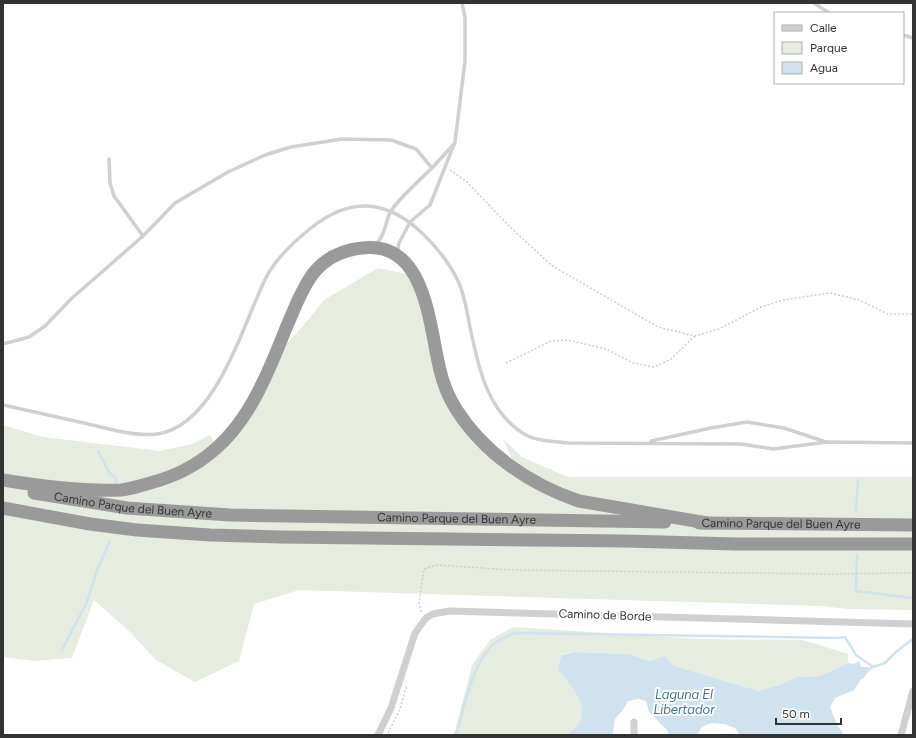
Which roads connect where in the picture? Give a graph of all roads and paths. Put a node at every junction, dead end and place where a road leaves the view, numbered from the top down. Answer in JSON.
{"nodes":[{"id":1,"x":462,"y":3,"type":"edge"},
{"id":2,"x":814,"y":3,"type":"edge"},
{"id":3,"x":828,"y":12,"type":"edge"},
{"id":4,"x":455,"y":142,"type":"junction"},
{"id":5,"x":109,"y":159,"type":"dead end"},
{"id":6,"x":445,"y":167,"type":"junction"},
{"id":7,"x":432,"y":168,"type":"junction"},
{"id":8,"x":391,"y":211,"type":"junction"},
{"id":9,"x":410,"y":222,"type":"junction"},
{"id":10,"x":144,"y":236,"type":"junction"},
{"id":11,"x":368,"y":248,"type":"junction"},
{"id":12,"x":402,"y":260,"type":"junction"},
{"id":13,"x":913,"y":314,"type":"edge"},
{"id":14,"x":695,"y":336,"type":"junction"},
{"id":15,"x":3,"y":344,"type":"edge"},
{"id":16,"x":506,"y":363,"type":"dead end"},
{"id":17,"x":3,"y":405,"type":"edge"},
{"id":18,"x":827,"y":442,"type":"junction"},
{"id":19,"x":644,"y":443,"type":"junction"},
{"id":20,"x":913,"y":443,"type":"edge"},
{"id":21,"x":3,"y":480,"type":"edge"},
{"id":22,"x":3,"y":487,"type":"edge"},
{"id":23,"x":3,"y":508,"type":"edge"},
{"id":24,"x":707,"y":523,"type":"junction"},
{"id":25,"x":913,"y":525,"type":"edge"},
{"id":26,"x":913,"y":544,"type":"edge"},
{"id":27,"x":913,"y":573,"type":"edge"},
{"id":28,"x":426,"y":618,"type":"junction"},
{"id":29,"x":913,"y":624,"type":"edge"},
{"id":30,"x":409,"y":680,"type":"dead end"},
{"id":31,"x":913,"y":691,"type":"edge"},
{"id":32,"x":910,"y":713,"type":"edge"},
{"id":33,"x":634,"y":722,"type":"dead end"},
{"id":34,"x":378,"y":735,"type":"edge"},
{"id":35,"x":388,"y":735,"type":"edge"},
{"id":36,"x":634,"y":735,"type":"edge"},
{"id":37,"x":901,"y":735,"type":"edge"}],
"edges":[{"from":1,"to":4,"type":"lane"},
{"from":2,"to":3,"type":"lane"},
{"from":4,"to":6,"type":"lane"},
{"from":4,"to":7,"type":"lane"},
{"from":5,"to":10,"type":"lane"},
{"from":6,"to":9,"type":"lane"},
{"from":6,"to":14,"type":"path"},
{"from":7,"to":8,"type":"lane"},
{"from":7,"to":10,"type":"lane"},
{"from":8,"to":9,"type":"lane"},
{"from":8,"to":11,"type":"lane"},
{"from":8,"to":17,"type":"lane"},
{"from":9,"to":12,"type":"lane"},
{"from":9,"to":19,"type":"lane"},
{"from":10,"to":15,"type":"lane"},
{"from":11,"to":12,"type":"highway"},
{"from":11,"to":21,"type":"highway"},
{"from":12,"to":24,"type":"highway"},
{"from":13,"to":14,"type":"path"},
{"from":14,"to":16,"type":"path"},
{"from":18,"to":19,"type":"lane"},
{"from":18,"to":19,"type":"lane"},
{"from":18,"to":20,"type":"lane"},
{"from":22,"to":24,"type":"highway","name":"Camino Parque del Buen Ayre"},
{"from":23,"to":26,"type":"highway","name":"Camino Parque del Buen Ayre"},
{"from":24,"to":25,"type":"highway","name":"Camino Parque del Buen Ayre"},
{"from":27,"to":28,"type":"path"},
{"from":28,"to":29,"type":"street","name":"Camino de Borde"},
{"from":28,"to":34,"type":"street"},
{"from":30,"to":35,"type":"path"},
{"from":31,"to":32,"type":"street"},
{"from":32,"to":37,"type":"street"},
{"from":33,"to":36,"type":"street"}]}
